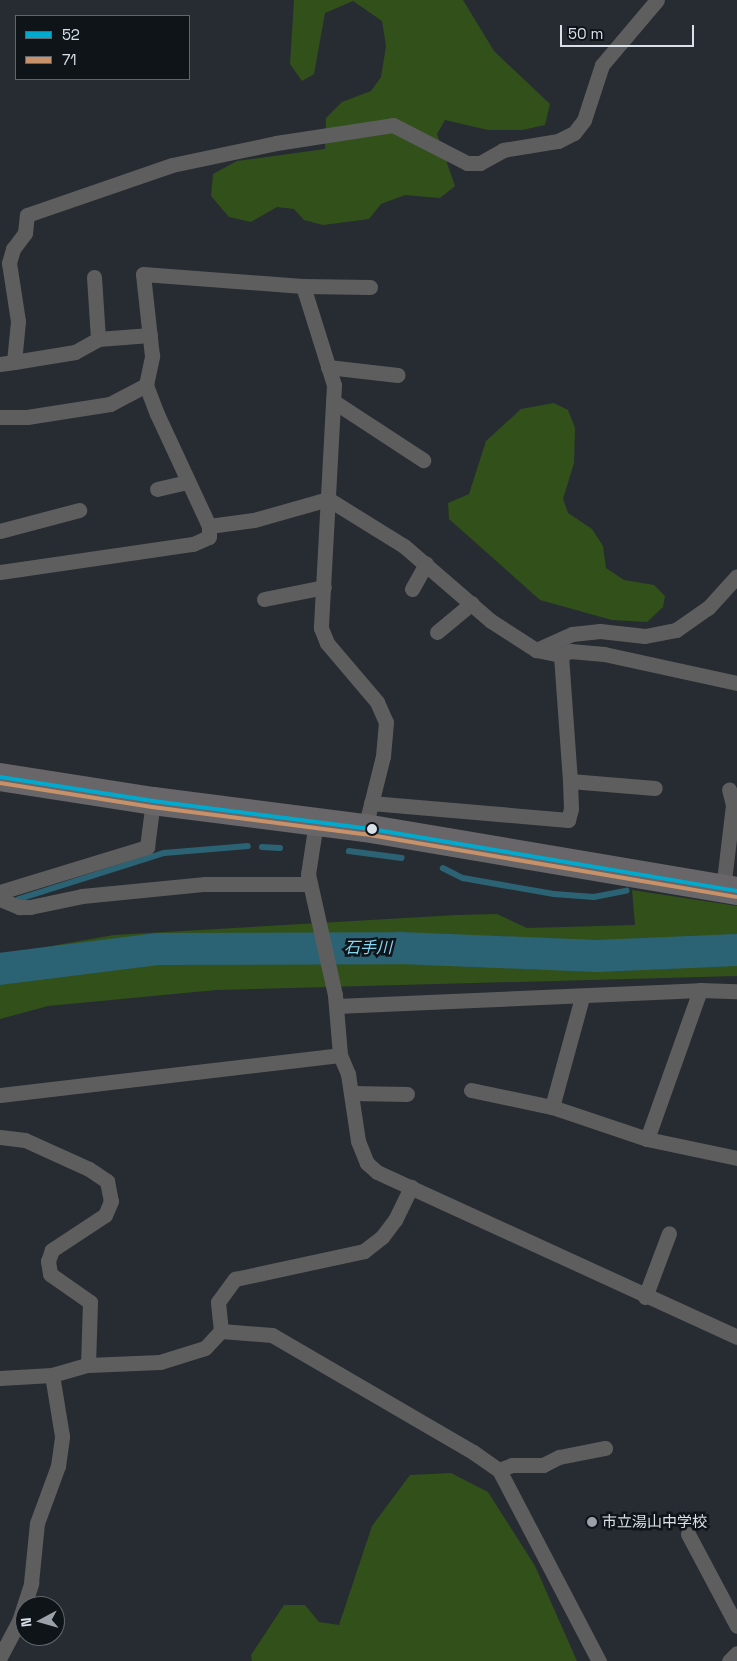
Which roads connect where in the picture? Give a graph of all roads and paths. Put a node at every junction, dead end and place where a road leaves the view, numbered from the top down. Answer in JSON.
{"nodes":[{"id":1,"x":657,"y":0,"type":"edge"},
{"id":2,"x":94,"y":277,"type":"dead end"},
{"id":3,"x":303,"y":286,"type":"junction"},
{"id":4,"x":370,"y":287,"type":"dead end"},
{"id":5,"x":150,"y":335,"type":"junction"},
{"id":6,"x":98,"y":339,"type":"junction"},
{"id":7,"x":7,"y":363,"type":"edge"},
{"id":8,"x":328,"y":367,"type":"junction"},
{"id":9,"x":398,"y":375,"type":"dead end"},
{"id":10,"x":146,"y":385,"type":"junction"},
{"id":11,"x":333,"y":401,"type":"junction"},
{"id":12,"x":0,"y":417,"type":"edge"},
{"id":13,"x":423,"y":460,"type":"dead end"},
{"id":14,"x":188,"y":482,"type":"junction"},
{"id":15,"x":157,"y":489,"type":"dead end"},
{"id":16,"x":328,"y":499,"type":"junction"},
{"id":17,"x":79,"y":510,"type":"dead end"},
{"id":18,"x":209,"y":526,"type":"junction"},
{"id":19,"x":0,"y":531,"type":"edge"},
{"id":20,"x":426,"y":564,"type":"junction"},
{"id":21,"x":0,"y":572,"type":"edge"},
{"id":22,"x":737,"y":576,"type":"edge"},
{"id":23,"x":324,"y":586,"type":"junction"},
{"id":24,"x":412,"y":589,"type":"dead end"},
{"id":25,"x":264,"y":599,"type":"dead end"},
{"id":26,"x":472,"y":603,"type":"junction"},
{"id":27,"x":437,"y":632,"type":"dead end"},
{"id":28,"x":536,"y":650,"type":"junction"},
{"id":29,"x":561,"y":656,"type":"junction"},
{"id":30,"x":737,"y":683,"type":"edge"},
{"id":31,"x":0,"y":777,"type":"edge"},
{"id":32,"x":570,"y":782,"type":"junction"},
{"id":33,"x":655,"y":788,"type":"dead end"},
{"id":34,"x":729,"y":790,"type":"dead end"},
{"id":35,"x":153,"y":801,"type":"junction"},
{"id":36,"x":735,"y":805,"type":"edge"},
{"id":37,"x":368,"y":816,"type":"junction"},
{"id":38,"x":316,"y":822,"type":"junction"},
{"id":39,"x":310,"y":884,"type":"junction"},
{"id":40,"x":730,"y":890,"type":"edge"},
{"id":41,"x":0,"y":892,"type":"edge"},
{"id":42,"x":0,"y":899,"type":"edge"},
{"id":43,"x":700,"y":990,"type":"junction"},
{"id":44,"x":737,"y":992,"type":"edge"},
{"id":45,"x":582,"y":997,"type":"junction"},
{"id":46,"x":335,"y":1000,"type":"junction"},
{"id":47,"x":340,"y":1055,"type":"junction"},
{"id":48,"x":471,"y":1090,"type":"dead end"},
{"id":49,"x":351,"y":1093,"type":"junction"},
{"id":50,"x":0,"y":1094,"type":"edge"},
{"id":51,"x":407,"y":1094,"type":"dead end"},
{"id":52,"x":552,"y":1106,"type":"junction"},
{"id":53,"x":0,"y":1138,"type":"edge"},
{"id":54,"x":647,"y":1139,"type":"junction"},
{"id":55,"x":737,"y":1158,"type":"edge"},
{"id":56,"x":411,"y":1187,"type":"junction"},
{"id":57,"x":669,"y":1233,"type":"dead end"},
{"id":58,"x":645,"y":1297,"type":"junction"},
{"id":59,"x":221,"y":1331,"type":"junction"},
{"id":60,"x":737,"y":1337,"type":"edge"},
{"id":61,"x":88,"y":1366,"type":"junction"},
{"id":62,"x":52,"y":1375,"type":"junction"},
{"id":63,"x":0,"y":1378,"type":"edge"},
{"id":64,"x":606,"y":1448,"type":"dead end"},
{"id":65,"x":499,"y":1470,"type":"junction"},
{"id":66,"x":688,"y":1534,"type":"dead end"},
{"id":67,"x":737,"y":1626,"type":"edge"},
{"id":68,"x":737,"y":1653,"type":"edge"},
{"id":69,"x":0,"y":1657,"type":"edge"},
{"id":70,"x":599,"y":1661,"type":"edge"},
{"id":71,"x":729,"y":1661,"type":"edge"}],
"edges":[{"from":1,"to":7,"type":"street"},
{"from":2,"to":6,"type":"street"},
{"from":3,"to":4,"type":"street"},
{"from":3,"to":5,"type":"street"},
{"from":3,"to":8,"type":"street"},
{"from":5,"to":6,"type":"street"},
{"from":5,"to":10,"type":"street"},
{"from":6,"to":7,"type":"street"},
{"from":8,"to":9,"type":"street"},
{"from":8,"to":11,"type":"street"},
{"from":10,"to":12,"type":"street"},
{"from":10,"to":14,"type":"street"},
{"from":11,"to":13,"type":"street"},
{"from":11,"to":16,"type":"street"},
{"from":14,"to":15,"type":"street"},
{"from":14,"to":18,"type":"street"},
{"from":16,"to":18,"type":"street"},
{"from":16,"to":20,"type":"street"},
{"from":16,"to":23,"type":"street"},
{"from":17,"to":19,"type":"street"},
{"from":18,"to":21,"type":"street"},
{"from":20,"to":24,"type":"street"},
{"from":20,"to":26,"type":"street"},
{"from":22,"to":28,"type":"street"},
{"from":23,"to":25,"type":"street"},
{"from":23,"to":37,"type":"street"},
{"from":26,"to":27,"type":"street"},
{"from":26,"to":28,"type":"street"},
{"from":28,"to":29,"type":"street"},
{"from":29,"to":30,"type":"street"},
{"from":29,"to":32,"type":"street"},
{"from":31,"to":35,"type":"highway"},
{"from":32,"to":33,"type":"street"},
{"from":32,"to":37,"type":"street"},
{"from":34,"to":36,"type":"street"},
{"from":35,"to":38,"type":"highway"},
{"from":35,"to":41,"type":"street"},
{"from":36,"to":40,"type":"street"},
{"from":37,"to":38,"type":"highway"},
{"from":37,"to":40,"type":"highway"},
{"from":38,"to":39,"type":"street"},
{"from":39,"to":42,"type":"street"},
{"from":39,"to":46,"type":"street"},
{"from":43,"to":44,"type":"street"},
{"from":43,"to":45,"type":"street"},
{"from":43,"to":54,"type":"street"},
{"from":45,"to":46,"type":"street"},
{"from":45,"to":52,"type":"street"},
{"from":46,"to":47,"type":"street"},
{"from":47,"to":49,"type":"street"},
{"from":47,"to":50,"type":"street"},
{"from":48,"to":52,"type":"street"},
{"from":49,"to":51,"type":"street"},
{"from":49,"to":56,"type":"street"},
{"from":52,"to":54,"type":"street"},
{"from":53,"to":61,"type":"street"},
{"from":54,"to":55,"type":"street"},
{"from":56,"to":58,"type":"street"},
{"from":56,"to":59,"type":"street"},
{"from":57,"to":58,"type":"street"},
{"from":58,"to":60,"type":"street"},
{"from":59,"to":61,"type":"street"},
{"from":59,"to":65,"type":"street"},
{"from":61,"to":62,"type":"street"},
{"from":62,"to":63,"type":"street"},
{"from":62,"to":69,"type":"street"},
{"from":64,"to":65,"type":"street"},
{"from":65,"to":70,"type":"street"},
{"from":66,"to":67,"type":"street"},
{"from":68,"to":71,"type":"street"}]}
